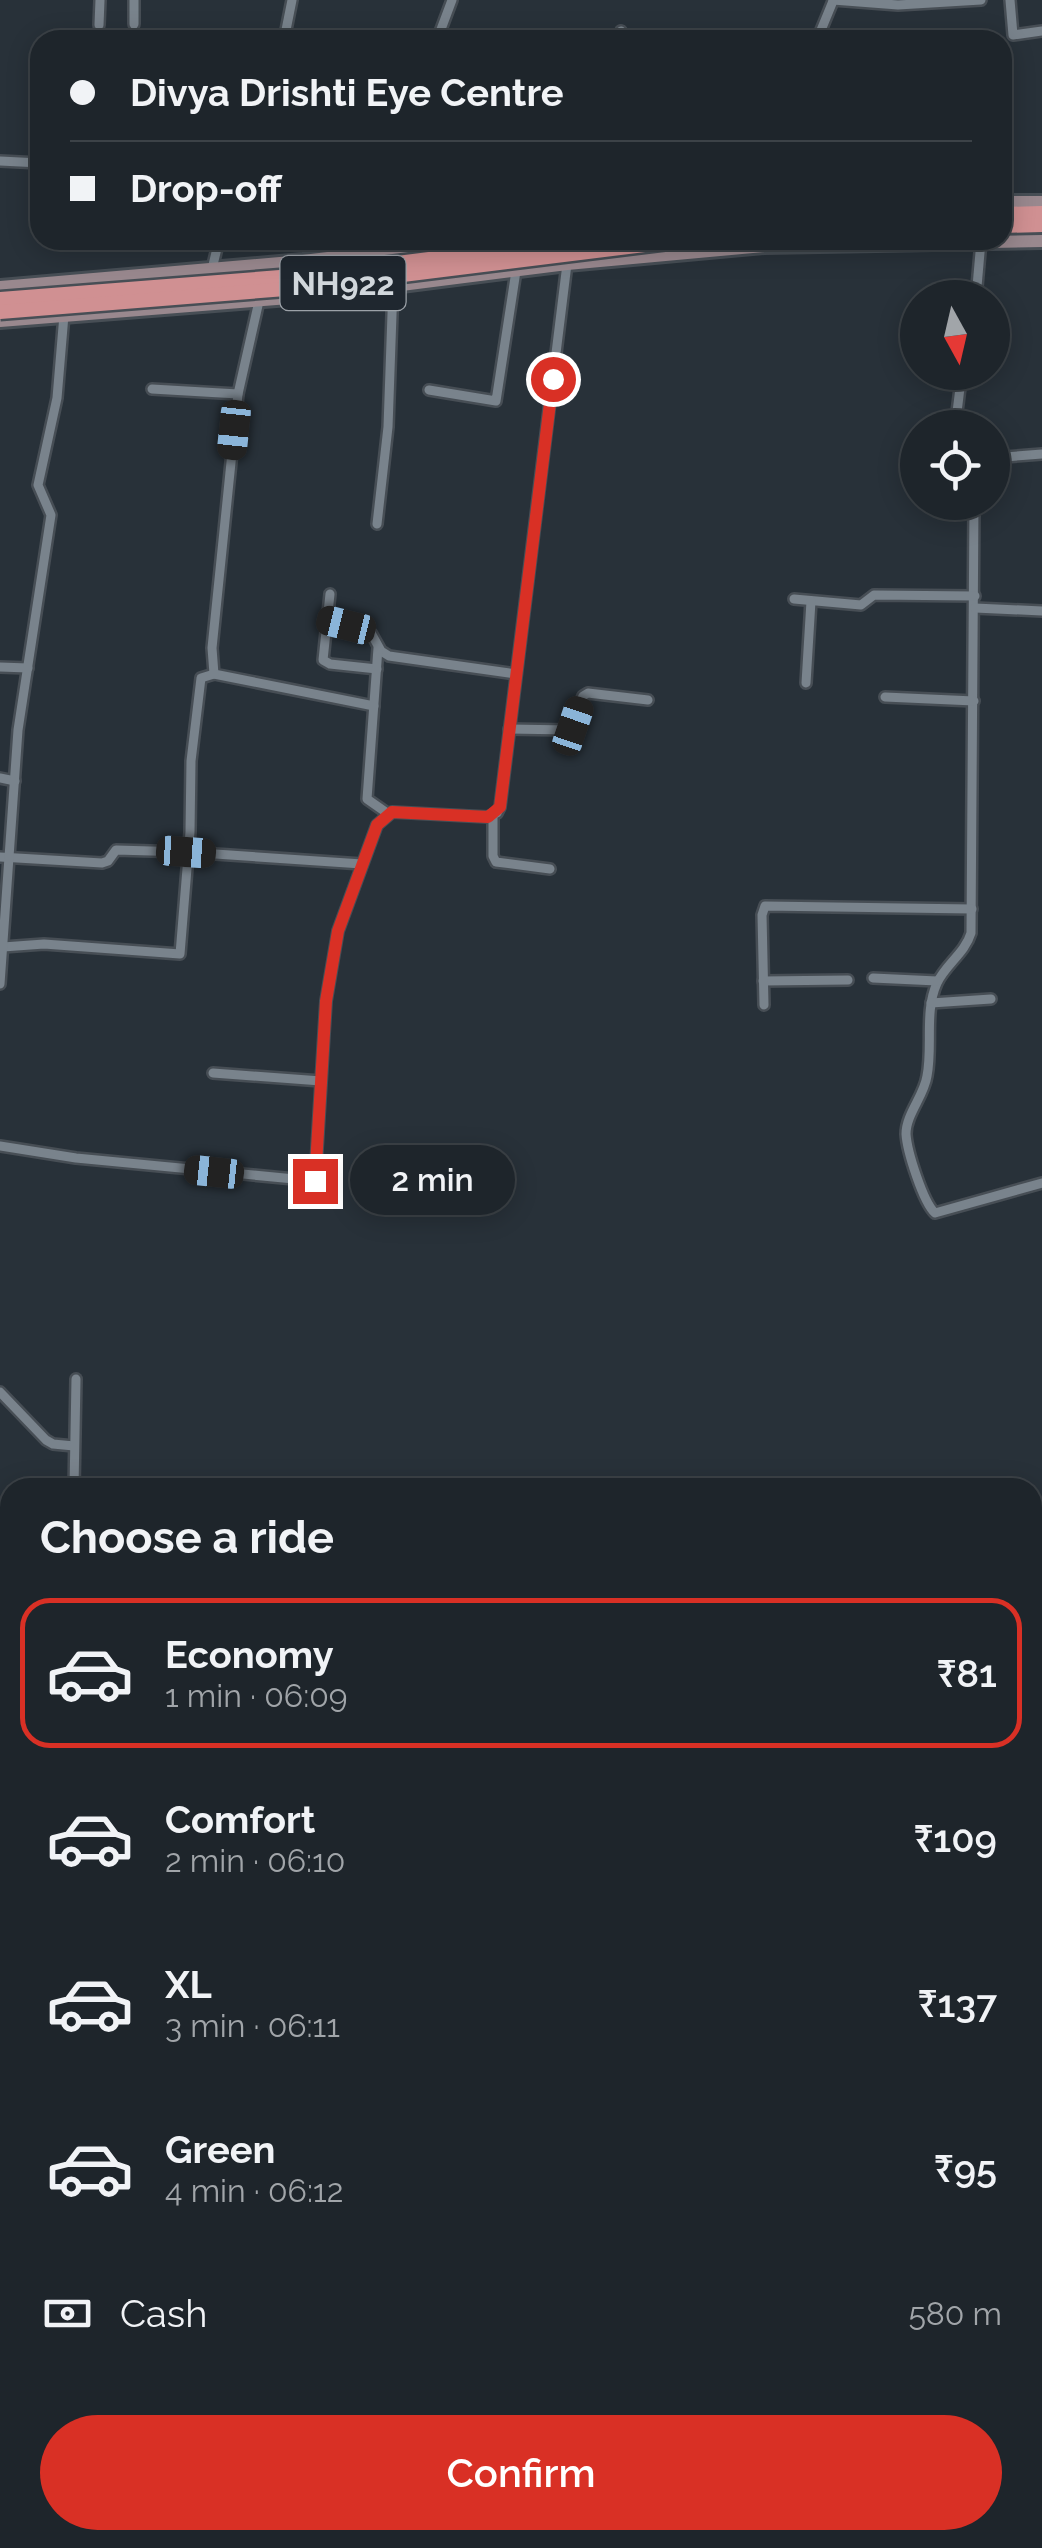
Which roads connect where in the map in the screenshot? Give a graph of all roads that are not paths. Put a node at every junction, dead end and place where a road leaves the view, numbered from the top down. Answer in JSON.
{"nodes":[{"id":1,"x":100,"y":0,"type":"edge"},
{"id":2,"x":134,"y":0,"type":"edge"},
{"id":3,"x":292,"y":0,"type":"edge"},
{"id":4,"x":452,"y":0,"type":"edge"},
{"id":5,"x":833,"y":0,"type":"edge"},
{"id":6,"x":981,"y":0,"type":"edge"},
{"id":7,"x":1010,"y":0,"type":"edge"},
{"id":8,"x":134,"y":24,"type":"dead end"},
{"id":9,"x":99,"y":25,"type":"dead end"},
{"id":10,"x":286,"y":30,"type":"edge"},
{"id":11,"x":441,"y":30,"type":"edge"},
{"id":12,"x":821,"y":30,"type":"edge"},
{"id":13,"x":1042,"y":31,"type":"edge"},
{"id":14,"x":0,"y":161,"type":"edge"},
{"id":15,"x":30,"y":162,"type":"edge"},
{"id":16,"x":1012,"y":202,"type":"edge"},
{"id":17,"x":1042,"y":202,"type":"edge"},
{"id":18,"x":1042,"y":213,"type":"edge"},
{"id":19,"x":1012,"y":214,"type":"edge"},
{"id":20,"x":1042,"y":225,"type":"edge"},
{"id":21,"x":1012,"y":226,"type":"edge"},
{"id":22,"x":1012,"y":242,"type":"edge"},
{"id":23,"x":1042,"y":242,"type":"edge"},
{"id":24,"x":216,"y":250,"type":"edge"},
{"id":25,"x":385,"y":250,"type":"edge"},
{"id":26,"x":474,"y":250,"type":"edge"},
{"id":27,"x":501,"y":250,"type":"edge"},
{"id":28,"x":604,"y":250,"type":"edge"},
{"id":29,"x":637,"y":250,"type":"edge"},
{"id":30,"x":722,"y":250,"type":"edge"},
{"id":31,"x":980,"y":250,"type":"edge"},
{"id":32,"x":638,"y":258,"type":"junction"},
{"id":33,"x":567,"y":264,"type":"junction"},
{"id":34,"x":212,"y":268,"type":"junction"},
{"id":35,"x":516,"y":270,"type":"junction"},
{"id":36,"x":478,"y":276,"type":"junction"},
{"id":37,"x":89,"y":279,"type":"junction"},
{"id":38,"x":978,"y":280,"type":"edge"},
{"id":39,"x":6,"y":286,"type":"edge"},
{"id":40,"x":393,"y":286,"type":"junction"},
{"id":41,"x":0,"y":299,"type":"edge"},
{"id":42,"x":259,"y":301,"type":"junction"},
{"id":43,"x":0,"y":312,"type":"edge"},
{"id":44,"x":92,"y":313,"type":"junction"},
{"id":45,"x":64,"y":315,"type":"junction"},
{"id":46,"x":7,"y":321,"type":"edge"},
{"id":47,"x":152,"y":389,"type":"dead end"},
{"id":48,"x":428,"y":390,"type":"dead end"},
{"id":49,"x":238,"y":394,"type":"junction"},
{"id":50,"x":1042,"y":454,"type":"edge"},
{"id":51,"x":1010,"y":457,"type":"edge"},
{"id":52,"x":974,"y":520,"type":"edge"},
{"id":53,"x":377,"y":524,"type":"dead end"},
{"id":54,"x":330,"y":594,"type":"dead end"},
{"id":55,"x":975,"y":596,"type":"junction"},
{"id":56,"x":794,"y":599,"type":"dead end"},
{"id":57,"x":811,"y":600,"type":"junction"},
{"id":58,"x":975,"y":608,"type":"junction"},
{"id":59,"x":1042,"y":611,"type":"edge"},
{"id":60,"x":327,"y":620,"type":"junction"},
{"id":61,"x":378,"y":645,"type":"junction"},
{"id":62,"x":0,"y":667,"type":"edge"},
{"id":63,"x":28,"y":668,"type":"junction"},
{"id":64,"x":377,"y":669,"type":"junction"},
{"id":65,"x":214,"y":674,"type":"junction"},
{"id":66,"x":516,"y":674,"type":"junction"},
{"id":67,"x":806,"y":683,"type":"dead end"},
{"id":68,"x":885,"y":698,"type":"dead end"},
{"id":69,"x":648,"y":700,"type":"dead end"},
{"id":70,"x":974,"y":700,"type":"junction"},
{"id":71,"x":374,"y":706,"type":"junction"},
{"id":72,"x":509,"y":730,"type":"junction"},
{"id":73,"x":0,"y":778,"type":"edge"},
{"id":74,"x":15,"y":781,"type":"junction"},
{"id":75,"x":388,"y":813,"type":"junction"},
{"id":76,"x":493,"y":816,"type":"junction"},
{"id":77,"x":186,"y":852,"type":"junction"},
{"id":78,"x":5,"y":857,"type":"edge"},
{"id":79,"x":362,"y":864,"type":"junction"},
{"id":80,"x":550,"y":869,"type":"dead end"},
{"id":81,"x":972,"y":909,"type":"junction"},
{"id":82,"x":3,"y":947,"type":"junction"},
{"id":83,"x":873,"y":978,"type":"dead end"},
{"id":84,"x":848,"y":980,"type":"dead end"},
{"id":85,"x":763,"y":981,"type":"junction"},
{"id":86,"x":937,"y":982,"type":"junction"},
{"id":87,"x":0,"y":984,"type":"edge"},
{"id":88,"x":990,"y":1000,"type":"dead end"},
{"id":89,"x":931,"y":1003,"type":"junction"},
{"id":90,"x":764,"y":1004,"type":"dead end"},
{"id":91,"x":213,"y":1073,"type":"dead end"},
{"id":92,"x":321,"y":1081,"type":"junction"},
{"id":93,"x":0,"y":1146,"type":"edge"},
{"id":94,"x":1042,"y":1183,"type":"edge"},
{"id":95,"x":76,"y":1379,"type":"dead end"},
{"id":96,"x":0,"y":1392,"type":"edge"},
{"id":97,"x":74,"y":1446,"type":"junction"},
{"id":98,"x":74,"y":1478,"type":"edge"}],
"edges":[{"from":1,"to":9,"type":"street"},
{"from":2,"to":8,"type":"street"},
{"from":3,"to":10,"type":"street"},
{"from":4,"to":11,"type":"street"},
{"from":5,"to":6,"type":"street"},
{"from":5,"to":12,"type":"street"},
{"from":7,"to":13,"type":"street"},
{"from":14,"to":15,"type":"street"},
{"from":16,"to":17,"type":"main road"},
{"from":18,"to":19,"type":"highway"},
{"from":20,"to":21,"type":"highway"},
{"from":22,"to":23,"type":"main road"},
{"from":24,"to":34,"type":"street"},
{"from":25,"to":34,"type":"main road"},
{"from":26,"to":36,"type":"main road"},
{"from":27,"to":41,"type":"highway","number":"NH922","bridge":true},
{"from":28,"to":43,"type":"highway","number":"NH922","bridge":true},
{"from":29,"to":32,"type":"main road"},
{"from":30,"to":32,"type":"main road"},
{"from":31,"to":38,"type":"street"},
{"from":32,"to":33,"type":"main road"},
{"from":33,"to":35,"type":"main road"},
{"from":33,"to":66,"type":"street"},
{"from":34,"to":37,"type":"main road"},
{"from":35,"to":36,"type":"main road"},
{"from":35,"to":48,"type":"street"},
{"from":36,"to":40,"type":"main road"},
{"from":37,"to":39,"type":"main road"},
{"from":37,"to":44,"type":"main road"},
{"from":39,"to":46,"type":"main road"},
{"from":40,"to":42,"type":"main road"},
{"from":40,"to":53,"type":"street"},
{"from":42,"to":44,"type":"main road"},
{"from":42,"to":49,"type":"street"},
{"from":44,"to":45,"type":"main road"},
{"from":45,"to":46,"type":"main road"},
{"from":45,"to":63,"type":"street"},
{"from":47,"to":49,"type":"street"},
{"from":49,"to":65,"type":"street"},
{"from":50,"to":51,"type":"street"},
{"from":52,"to":55,"type":"street"},
{"from":54,"to":60,"type":"street"},
{"from":55,"to":57,"type":"street"},
{"from":55,"to":58,"type":"street"},
{"from":56,"to":57,"type":"street"},
{"from":57,"to":67,"type":"street"},
{"from":58,"to":59,"type":"street"},
{"from":58,"to":70,"type":"street"},
{"from":60,"to":61,"type":"street"},
{"from":60,"to":64,"type":"street"},
{"from":61,"to":64,"type":"street"},
{"from":61,"to":66,"type":"street"},
{"from":62,"to":63,"type":"street"},
{"from":63,"to":74,"type":"street"},
{"from":64,"to":71,"type":"street"},
{"from":65,"to":71,"type":"street"},
{"from":65,"to":77,"type":"street"},
{"from":66,"to":72,"type":"street"},
{"from":68,"to":70,"type":"street"},
{"from":69,"to":72,"type":"street"},
{"from":70,"to":81,"type":"street"},
{"from":71,"to":75,"type":"street"},
{"from":72,"to":76,"type":"street"},
{"from":73,"to":74,"type":"street"},
{"from":74,"to":78,"type":"street"},
{"from":75,"to":76,"type":"street"},
{"from":75,"to":79,"type":"street"},
{"from":76,"to":80,"type":"street"},
{"from":77,"to":78,"type":"street"},
{"from":77,"to":79,"type":"street"},
{"from":77,"to":82,"type":"street"},
{"from":78,"to":82,"type":"street"},
{"from":79,"to":92,"type":"street"},
{"from":81,"to":85,"type":"street"},
{"from":81,"to":86,"type":"street"},
{"from":82,"to":87,"type":"street"},
{"from":83,"to":86,"type":"street"},
{"from":84,"to":85,"type":"street"},
{"from":85,"to":90,"type":"street"},
{"from":86,"to":89,"type":"street"},
{"from":88,"to":89,"type":"street"},
{"from":89,"to":94,"type":"street"},
{"from":91,"to":92,"type":"street"},
{"from":92,"to":93,"type":"street"},
{"from":95,"to":97,"type":"street"},
{"from":96,"to":97,"type":"street"},
{"from":97,"to":98,"type":"street"}]}
